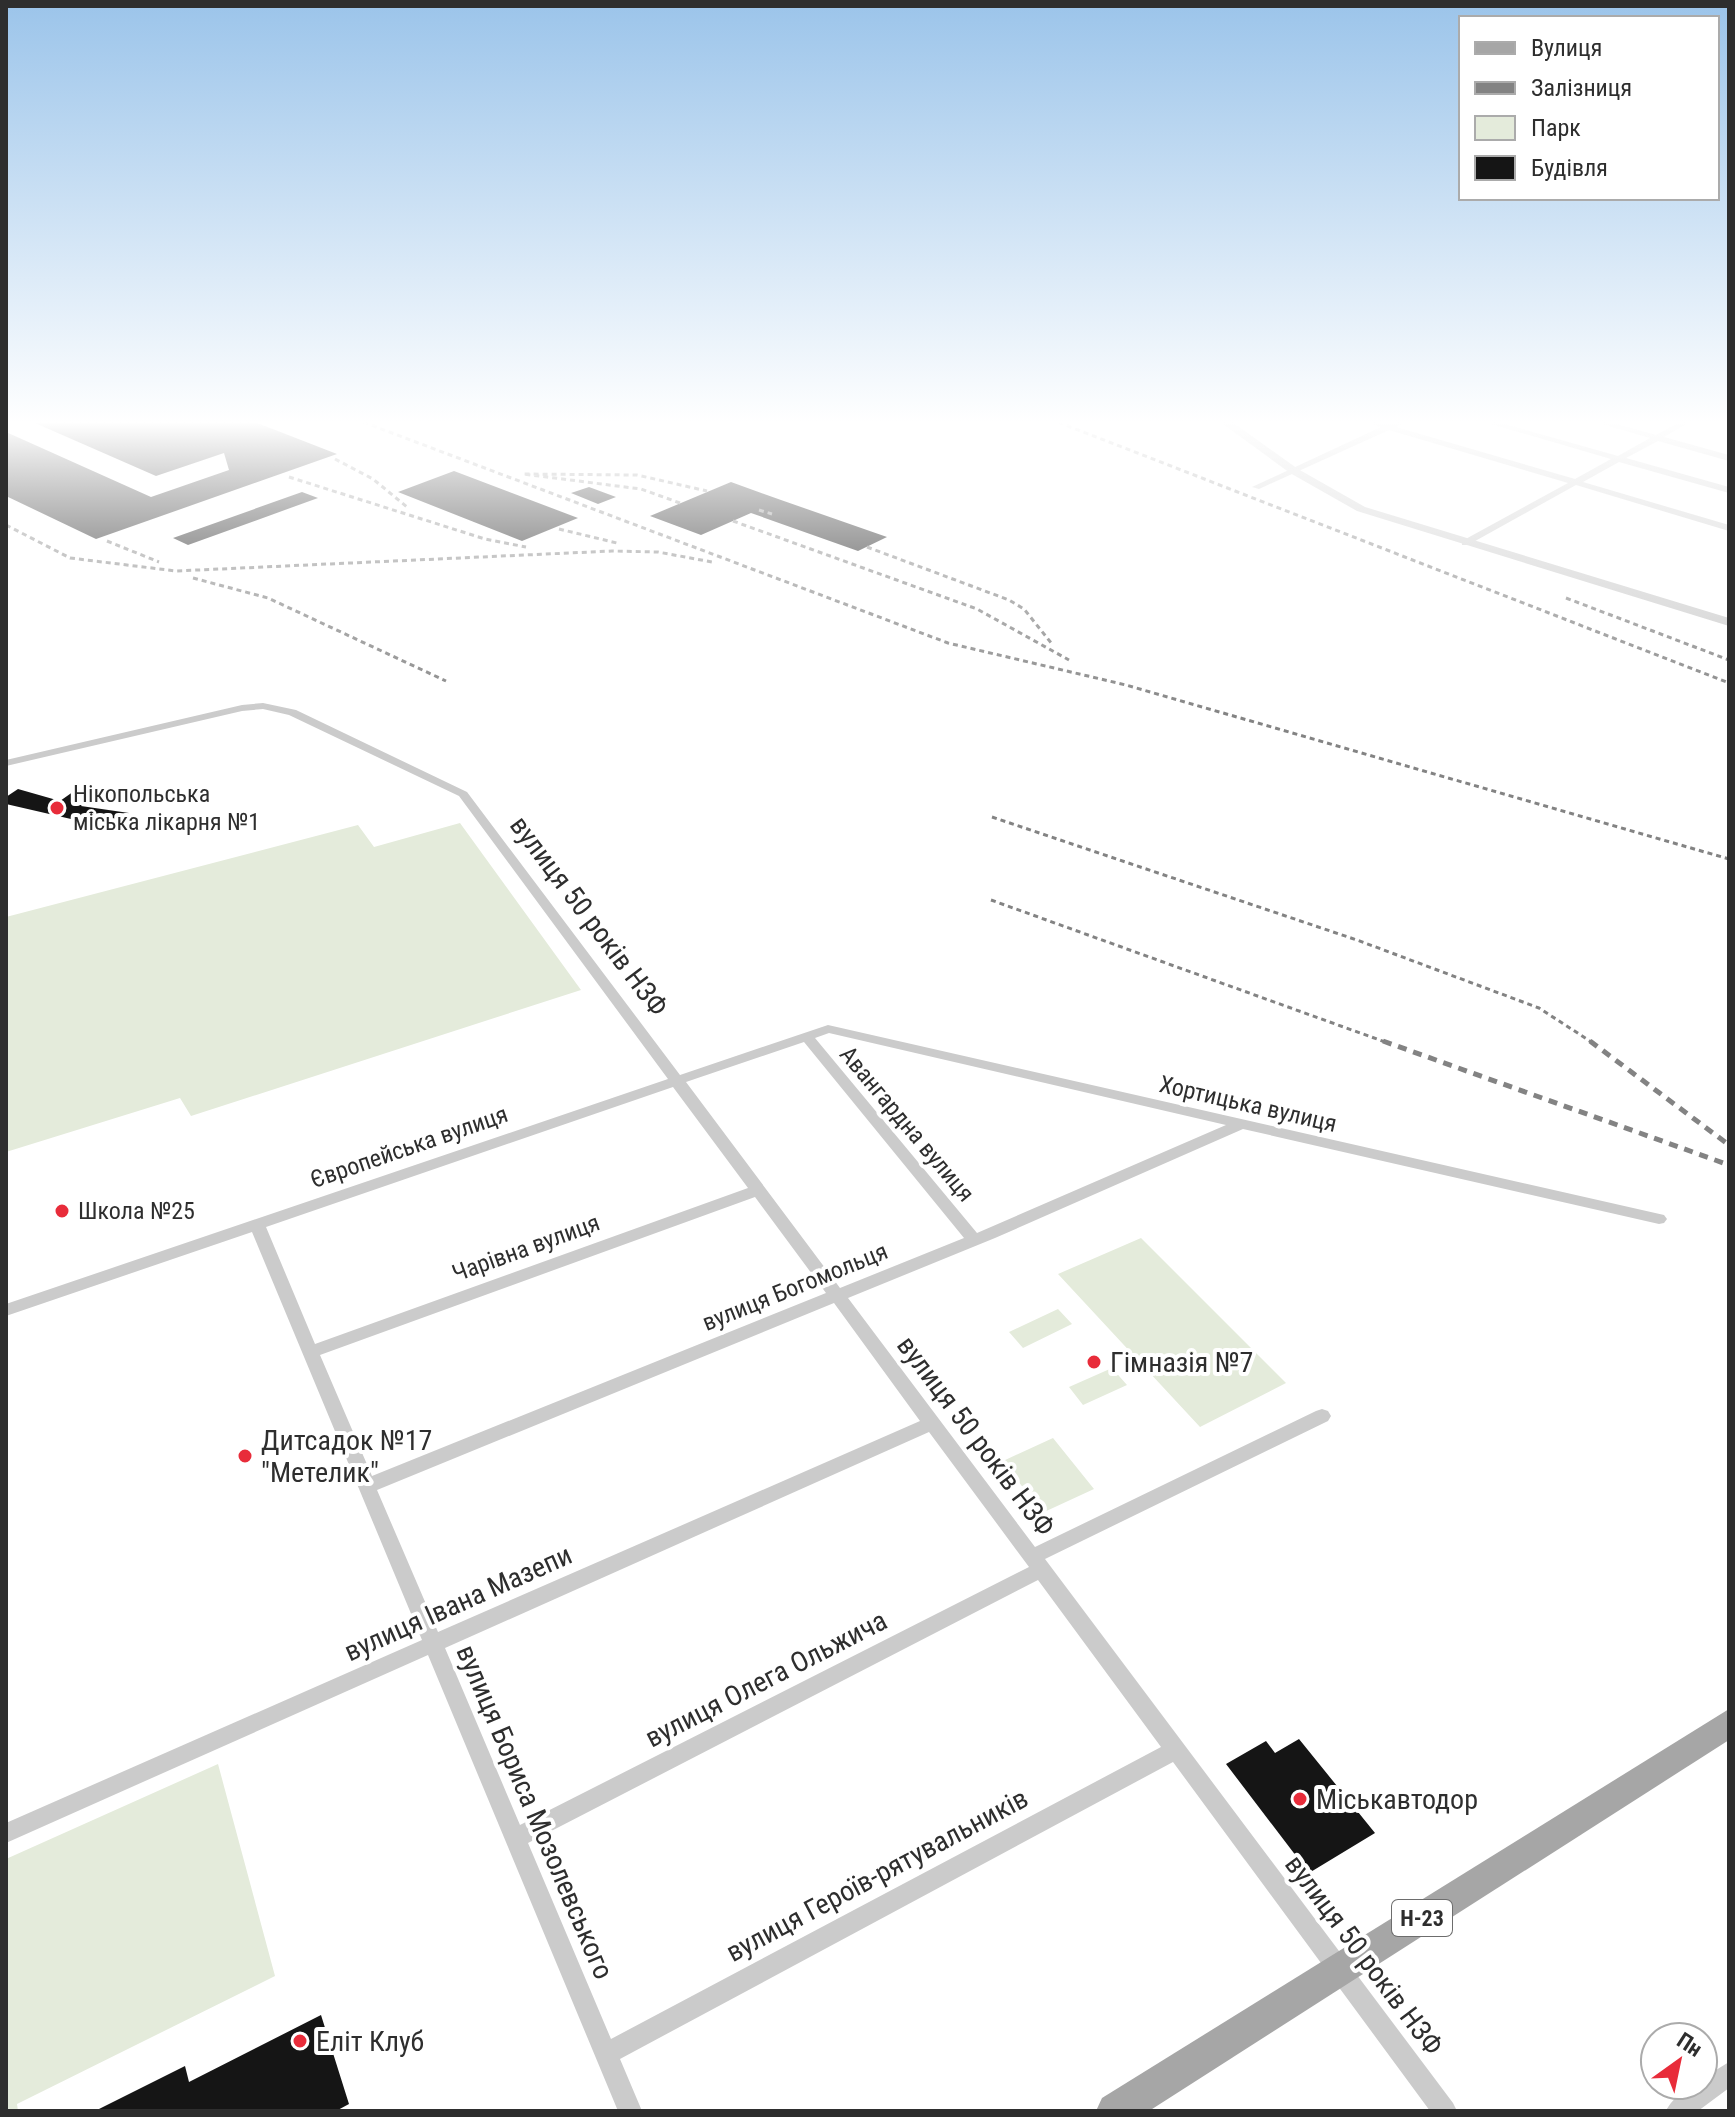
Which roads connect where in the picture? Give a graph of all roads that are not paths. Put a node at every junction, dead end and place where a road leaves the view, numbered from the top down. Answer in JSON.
{"nodes":[{"id":1,"x":1388,"y":518,"type":"edge"},
{"id":2,"x":1512,"y":518,"type":"edge"},
{"id":3,"x":1695,"y":518,"type":"edge"},
{"id":4,"x":1729,"y":528,"type":"edge"},
{"id":5,"x":1465,"y":543,"type":"junction"},
{"id":6,"x":1729,"y":622,"type":"edge"},
{"id":7,"x":6,"y":763,"type":"edge"},
{"id":8,"x":828,"y":1029,"type":"joint"},
{"id":9,"x":806,"y":1036,"type":"junction"},
{"id":10,"x":677,"y":1081,"type":"junction"},
{"id":11,"x":1238,"y":1125,"type":"junction"},
{"id":12,"x":758,"y":1190,"type":"junction"},
{"id":13,"x":1659,"y":1219,"type":"dead end"},
{"id":14,"x":257,"y":1225,"type":"junction"},
{"id":15,"x":974,"y":1240,"type":"junction"},
{"id":16,"x":837,"y":1296,"type":"junction"},
{"id":17,"x":6,"y":1310,"type":"edge"},
{"id":18,"x":311,"y":1352,"type":"junction"},
{"id":19,"x":1322,"y":1416,"type":"dead end"},
{"id":20,"x":932,"y":1423,"type":"junction"},
{"id":21,"x":367,"y":1486,"type":"junction"},
{"id":22,"x":1037,"y":1564,"type":"junction"},
{"id":23,"x":434,"y":1644,"type":"junction"},
{"id":24,"x":1729,"y":1723,"type":"edge"},
{"id":25,"x":1176,"y":1750,"type":"junction"},
{"id":26,"x":6,"y":1833,"type":"edge"},
{"id":27,"x":516,"y":1838,"type":"junction"},
{"id":28,"x":1340,"y":1971,"type":"junction"},
{"id":29,"x":606,"y":2054,"type":"junction"},
{"id":30,"x":1729,"y":2074,"type":"edge"},
{"id":31,"x":630,"y":2111,"type":"edge"},
{"id":32,"x":1115,"y":2111,"type":"edge"},
{"id":33,"x":1445,"y":2111,"type":"edge"},
{"id":34,"x":1678,"y":2111,"type":"edge"}],
"edges":[{"from":1,"to":5,"type":"street"},
{"from":2,"to":5,"type":"street"},
{"from":3,"to":4,"type":"street"},
{"from":5,"to":6,"type":"street"},
{"from":7,"to":10,"type":"street","name":"вулиця 50 років НЗФ"},
{"from":8,"to":9,"type":"street","name":"Європейська вулиця"},
{"from":8,"to":11,"type":"street","name":"Хортицька вулиця"},
{"from":9,"to":10,"type":"street","name":"Європейська вулиця"},
{"from":9,"to":15,"type":"street","name":"Авангардна вулиця"},
{"from":10,"to":12,"type":"street","name":"вулиця 50 років НЗФ"},
{"from":10,"to":14,"type":"street","name":"Європейська вулиця"},
{"from":11,"to":13,"type":"street","name":"Хортицька вулиця"},
{"from":11,"to":15,"type":"street","name":"вулиця Богомольця"},
{"from":12,"to":16,"type":"street","name":"вулиця 50 років НЗФ"},
{"from":12,"to":18,"type":"street","name":"Чарівна вулиця"},
{"from":14,"to":17,"type":"street","name":"Європейська вулиця"},
{"from":14,"to":18,"type":"street","name":"вулиця Бориса Мозолевського"},
{"from":15,"to":16,"type":"street","name":"вулиця Богомольця"},
{"from":16,"to":20,"type":"street","name":"вулиця 50 років НЗФ"},
{"from":16,"to":21,"type":"street","name":"вулиця Богомольця"},
{"from":18,"to":21,"type":"street","name":"вулиця Бориса Мозолевського"},
{"from":19,"to":22,"type":"street","name":"вулиця Олега Ольжича"},
{"from":20,"to":22,"type":"street","name":"вулиця 50 років НЗФ"},
{"from":20,"to":23,"type":"street","name":"вулиця Івана Мазепи"},
{"from":21,"to":23,"type":"street","name":"вулиця Бориса Мозолевського"},
{"from":22,"to":25,"type":"street","name":"вулиця 50 років НЗФ"},
{"from":22,"to":27,"type":"street","name":"вулиця Олега Ольжича"},
{"from":23,"to":26,"type":"street","name":"вулиця Івана Мазепи"},
{"from":23,"to":27,"type":"street","name":"вулиця Бориса Мозолевського"},
{"from":24,"to":28,"type":"main road","number":"Н-23"},
{"from":25,"to":28,"type":"street","name":"вулиця 50 років НЗФ"},
{"from":25,"to":29,"type":"street","name":"вулиця Героїв-рятувальників"},
{"from":27,"to":29,"type":"street","name":"вулиця Бориса Мозолевського"},
{"from":28,"to":32,"type":"main road","number":"Н-23"},
{"from":28,"to":33,"type":"street","name":"вулиця 50 років НЗФ"},
{"from":29,"to":31,"type":"street","name":"вулиця Бориса Мозолевського"},
{"from":30,"to":34,"type":"street"}]}
